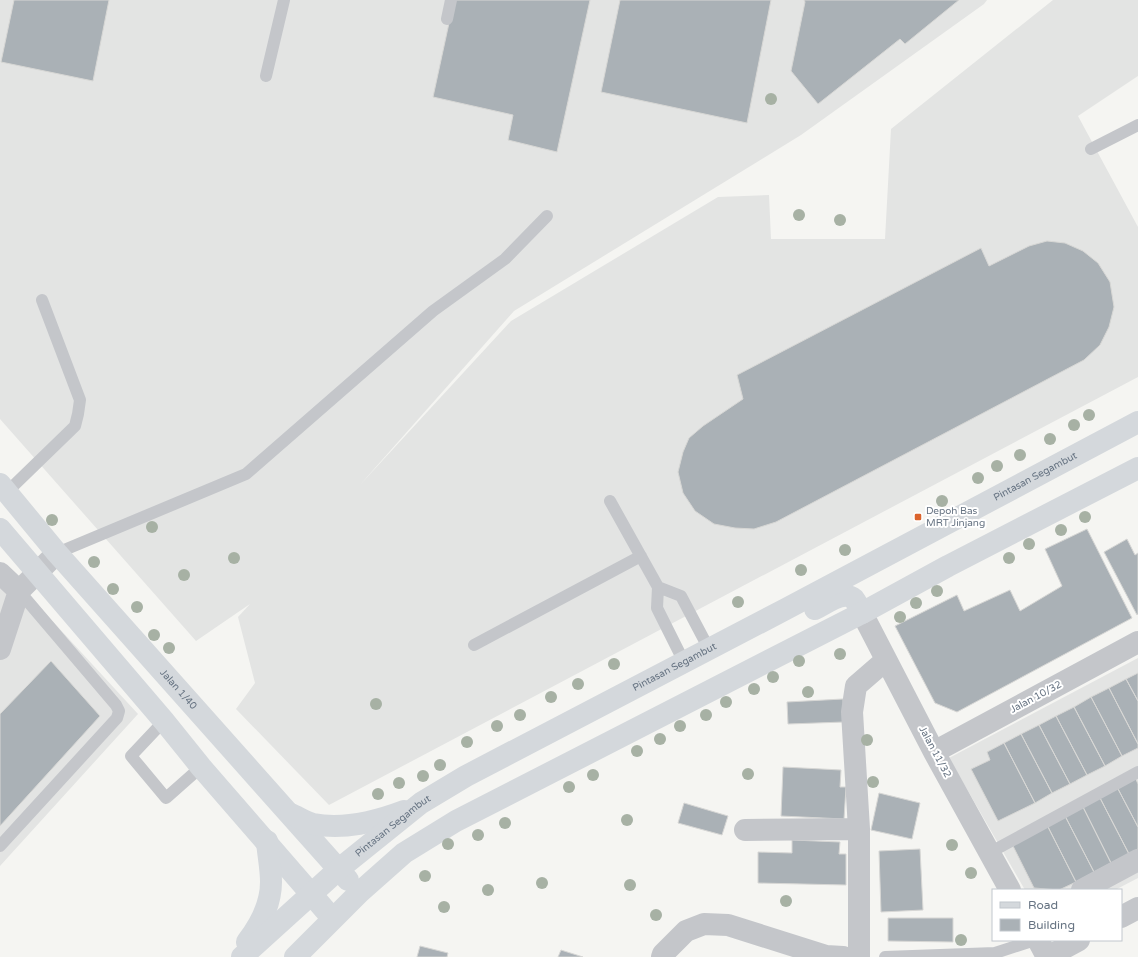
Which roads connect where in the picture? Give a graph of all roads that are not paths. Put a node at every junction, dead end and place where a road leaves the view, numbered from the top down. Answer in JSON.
{"nodes":[{"id":1,"x":284,"y":0,"type":"edge"},
{"id":2,"x":451,"y":0,"type":"edge"},
{"id":3,"x":447,"y":19,"type":"dead end"},
{"id":4,"x":266,"y":76,"type":"dead end"},
{"id":5,"x":1138,"y":125,"type":"edge"},
{"id":6,"x":1091,"y":149,"type":"dead end"},
{"id":7,"x":547,"y":216,"type":"dead end"},
{"id":8,"x":42,"y":300,"type":"dead end"},
{"id":9,"x":1138,"y":422,"type":"edge"},
{"id":10,"x":1138,"y":468,"type":"edge"},
{"id":11,"x":3,"y":488,"type":"edge"},
{"id":12,"x":610,"y":501,"type":"dead end"},
{"id":13,"x":0,"y":529,"type":"edge"},
{"id":14,"x":57,"y":553,"type":"junction"},
{"id":15,"x":641,"y":556,"type":"junction"},
{"id":16,"x":0,"y":573,"type":"edge"},
{"id":17,"x":37,"y":573,"type":"junction"},
{"id":18,"x":658,"y":587,"type":"junction"},
{"id":19,"x":18,"y":591,"type":"junction"},
{"id":20,"x":862,"y":613,"type":"junction"},
{"id":21,"x":1138,"y":642,"type":"edge"},
{"id":22,"x":474,"y":645,"type":"dead end"},
{"id":23,"x":713,"y":647,"type":"junction"},
{"id":24,"x":0,"y":649,"type":"edge"},
{"id":25,"x":886,"y":660,"type":"junction"},
{"id":26,"x":684,"y":662,"type":"junction"},
{"id":27,"x":164,"y":722,"type":"junction"},
{"id":28,"x":934,"y":752,"type":"junction"},
{"id":29,"x":201,"y":767,"type":"junction"},
{"id":30,"x":1138,"y":772,"type":"edge"},
{"id":31,"x":421,"y":803,"type":"junction"},
{"id":32,"x":287,"y":812,"type":"junction"},
{"id":33,"x":745,"y":830,"type":"dead end"},
{"id":34,"x":859,"y":830,"type":"junction"},
{"id":35,"x":267,"y":841,"type":"junction"},
{"id":36,"x":0,"y":846,"type":"edge"},
{"id":37,"x":989,"y":853,"type":"junction"},
{"id":38,"x":1138,"y":860,"type":"edge"},
{"id":39,"x":339,"y":869,"type":"junction"},
{"id":40,"x":1009,"y":889,"type":"edge"},
{"id":41,"x":1084,"y":889,"type":"edge"},
{"id":42,"x":360,"y":892,"type":"junction"},
{"id":43,"x":312,"y":893,"type":"junction"},
{"id":44,"x":1138,"y":908,"type":"edge"},
{"id":45,"x":1122,"y":916,"type":"edge"},
{"id":46,"x":332,"y":918,"type":"junction"},
{"id":47,"x":1032,"y":941,"type":"edge"},
{"id":48,"x":1039,"y":941,"type":"edge"},
{"id":49,"x":1077,"y":941,"type":"edge"},
{"id":50,"x":236,"y":957,"type":"edge"},
{"id":51,"x":242,"y":957,"type":"edge"},
{"id":52,"x":295,"y":957,"type":"edge"},
{"id":53,"x":662,"y":957,"type":"edge"},
{"id":54,"x":843,"y":957,"type":"edge"},
{"id":55,"x":859,"y":957,"type":"edge"},
{"id":56,"x":885,"y":957,"type":"edge"},
{"id":57,"x":1047,"y":957,"type":"edge"}],
"edges":[{"from":1,"to":4,"type":"lane"},
{"from":2,"to":3,"type":"lane"},
{"from":5,"to":6,"type":"lane"},
{"from":7,"to":14,"type":"lane"},
{"from":8,"to":11,"type":"lane"},
{"from":9,"to":23,"type":"main road","name":"Pintasan Segambut"},
{"from":10,"to":20,"type":"main road"},
{"from":11,"to":14,"type":"main road","name":"Jalan 1/40"},
{"from":12,"to":15,"type":"lane"},
{"from":13,"to":17,"type":"main road"},
{"from":14,"to":17,"type":"street"},
{"from":14,"to":32,"type":"main road","name":"Jalan 1/40"},
{"from":15,"to":18,"type":"lane"},
{"from":15,"to":22,"type":"lane"},
{"from":16,"to":19,"type":"street"},
{"from":17,"to":19,"type":"street"},
{"from":17,"to":27,"type":"main road"},
{"from":18,"to":23,"type":"lane"},
{"from":18,"to":26,"type":"lane"},
{"from":19,"to":24,"type":"street"},
{"from":19,"to":36,"type":"lane"},
{"from":20,"to":23,"type":"main road"},
{"from":20,"to":25,"type":"street","name":"Jalan 11/32"},
{"from":20,"to":42,"type":"main road"},
{"from":21,"to":28,"type":"street","name":"Jalan 10/32"},
{"from":23,"to":26,"type":"main road","name":"Pintasan Segambut"},
{"from":25,"to":28,"type":"street","name":"Jalan 11/32"},
{"from":25,"to":34,"type":"street"},
{"from":26,"to":31,"type":"main road","name":"Pintasan Segambut"},
{"from":27,"to":29,"type":"main road"},
{"from":27,"to":29,"type":"lane"},
{"from":28,"to":37,"type":"street","name":"Jalan 11/32"},
{"from":29,"to":35,"type":"main road"},
{"from":30,"to":37,"type":"lane"},
{"from":31,"to":32,"type":"main road"},
{"from":31,"to":39,"type":"main road","name":"Pintasan Segambut"},
{"from":32,"to":39,"type":"main road","name":"Jalan 1/40"},
{"from":33,"to":34,"type":"street"},
{"from":34,"to":55,"type":"street"},
{"from":35,"to":43,"type":"main road"},
{"from":35,"to":50,"type":"main road"},
{"from":37,"to":40,"type":"street","name":"Jalan 11/32"},
{"from":38,"to":41,"type":"street"},
{"from":39,"to":42,"type":"main road","name":"Jalan 1/40"},
{"from":39,"to":43,"type":"main road","name":"Pintasan Segambut"},
{"from":42,"to":46,"type":"main road"},
{"from":43,"to":46,"type":"main road"},
{"from":43,"to":51,"type":"main road","name":"Pintasan Segambut"},
{"from":44,"to":45,"type":"street"},
{"from":46,"to":52,"type":"main road"},
{"from":47,"to":56,"type":"lane"},
{"from":48,"to":57,"type":"street"},
{"from":49,"to":57,"type":"street"},
{"from":53,"to":54,"type":"street"}]}
